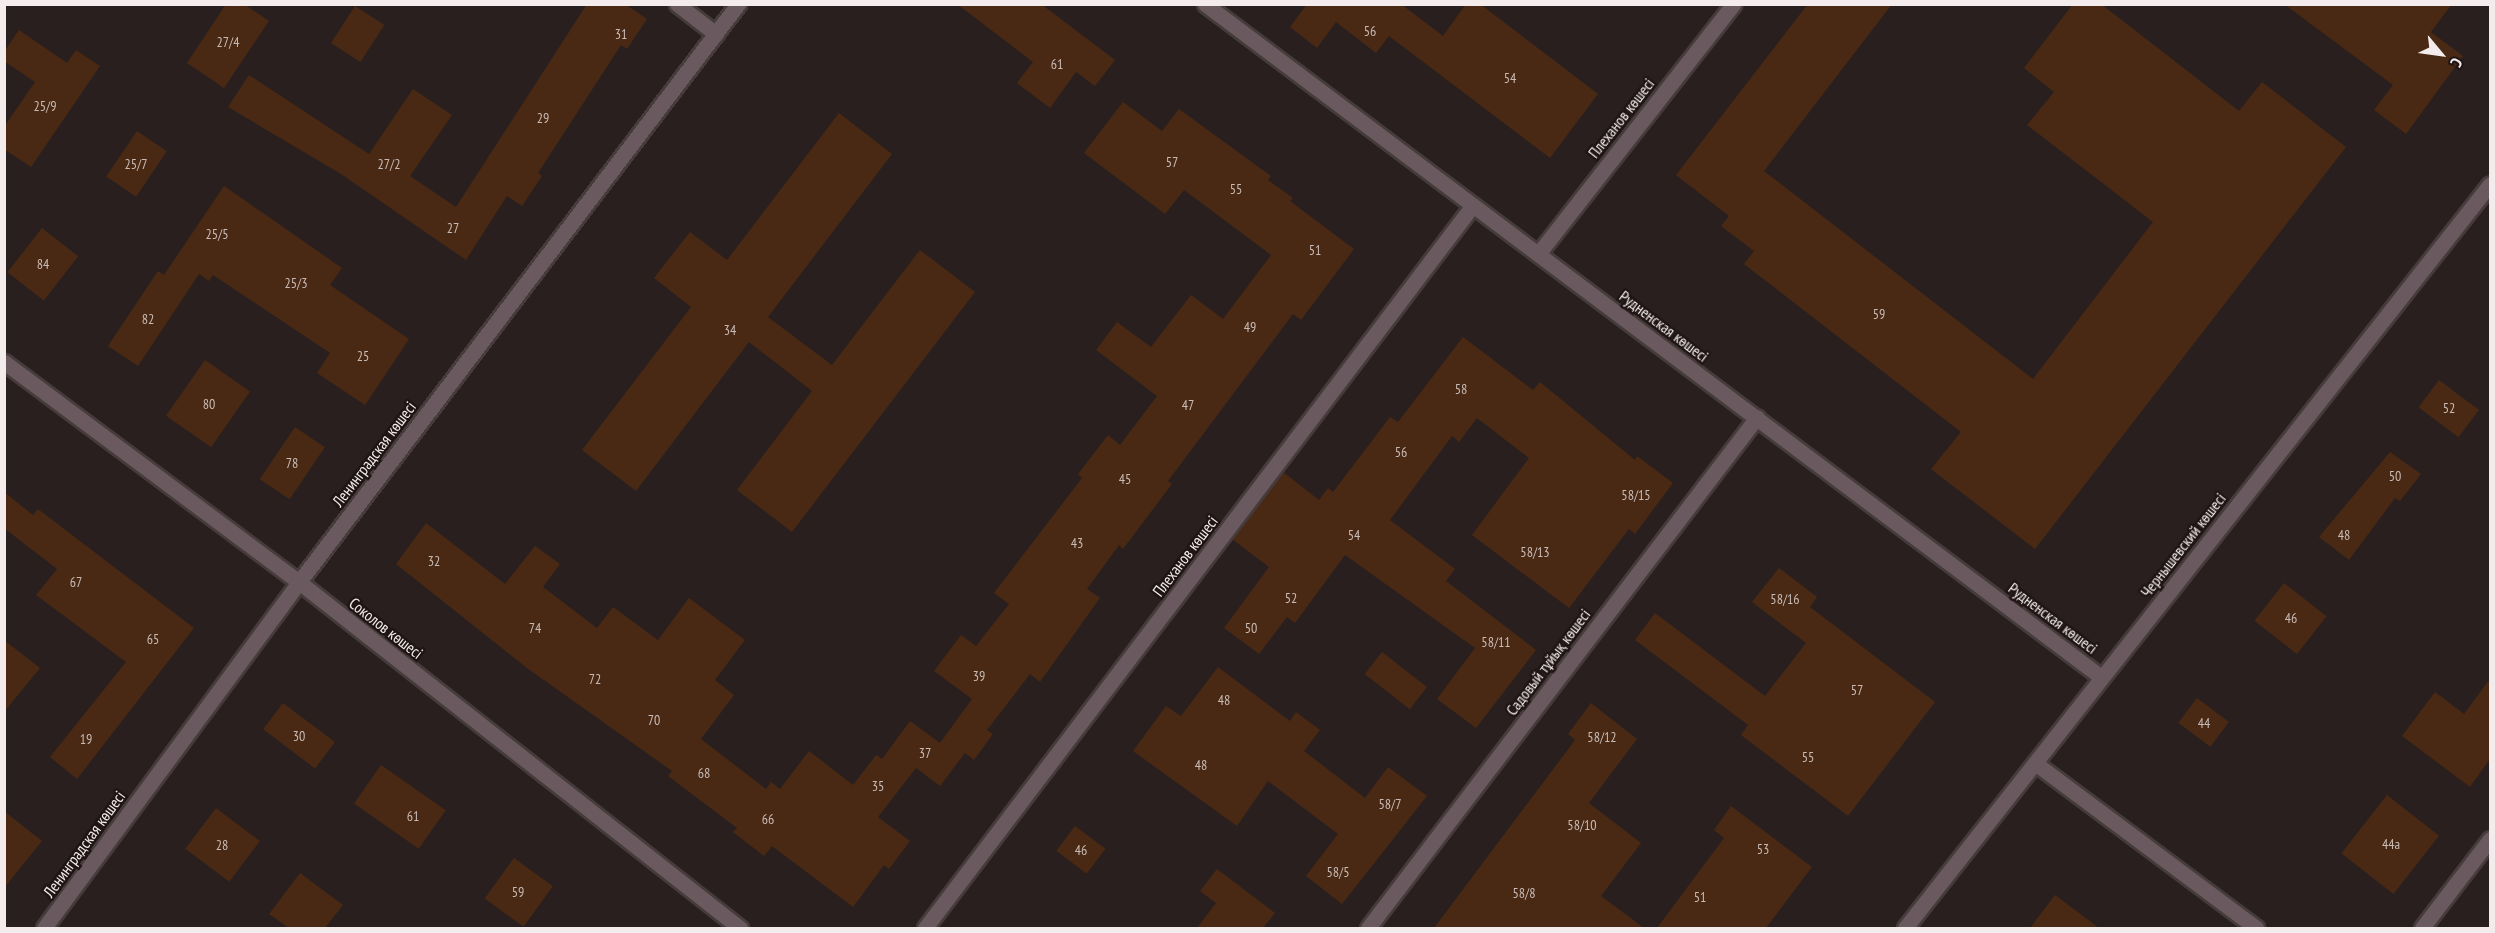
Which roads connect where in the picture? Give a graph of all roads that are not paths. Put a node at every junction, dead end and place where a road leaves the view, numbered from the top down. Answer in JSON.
{"nodes":[{"id":1,"x":677,"y":4,"type":"edge"},
{"id":2,"x":738,"y":4,"type":"edge"},
{"id":3,"x":1205,"y":4,"type":"edge"},
{"id":4,"x":1733,"y":4,"type":"edge"},
{"id":5,"x":716,"y":34,"type":"junction"},
{"id":6,"x":2490,"y":184,"type":"edge"},
{"id":7,"x":1473,"y":205,"type":"junction"},
{"id":8,"x":1538,"y":254,"type":"junction"},
{"id":9,"x":4,"y":362,"type":"edge"},
{"id":10,"x":1757,"y":417,"type":"junction"},
{"id":11,"x":299,"y":582,"type":"junction"},
{"id":12,"x":2101,"y":677,"type":"junction"},
{"id":13,"x":2035,"y":763,"type":"junction"},
{"id":14,"x":2490,"y":838,"type":"edge"},
{"id":15,"x":44,"y":928,"type":"edge"},
{"id":16,"x":741,"y":928,"type":"edge"},
{"id":17,"x":925,"y":928,"type":"edge"},
{"id":18,"x":1368,"y":928,"type":"edge"},
{"id":19,"x":1905,"y":928,"type":"edge"},
{"id":20,"x":2256,"y":928,"type":"edge"},
{"id":21,"x":2422,"y":928,"type":"edge"}],
"edges":[{"from":1,"to":5,"type":"street"},
{"from":2,"to":5,"type":"street","name":"Ленинградская көшесі"},
{"from":3,"to":7,"type":"street","name":"Рудненская көшесі"},
{"from":4,"to":8,"type":"street","name":"Плеханов көшесі"},
{"from":5,"to":11,"type":"street","name":"Ленинградская көшесі"},
{"from":6,"to":12,"type":"street","name":"Чернышевский көшесі"},
{"from":7,"to":8,"type":"street","name":"Рудненская көшесі"},
{"from":7,"to":17,"type":"street","name":"Плеханов көшесі"},
{"from":8,"to":10,"type":"street","name":"Рудненская көшесі"},
{"from":9,"to":11,"type":"street","name":"Соколов көшесі"},
{"from":10,"to":12,"type":"street","name":"Рудненская көшесі"},
{"from":10,"to":18,"type":"street","name":"Садовый тұйық көшесі"},
{"from":11,"to":15,"type":"street","name":"Ленинградская көшесі"},
{"from":11,"to":16,"type":"street","name":"Соколов көшесі"},
{"from":12,"to":13,"type":"street","name":"Чернышевский көшесі"},
{"from":13,"to":19,"type":"street","name":"Чернышевский көшесі"},
{"from":13,"to":20,"type":"street"},
{"from":14,"to":21,"type":"street"}]}
